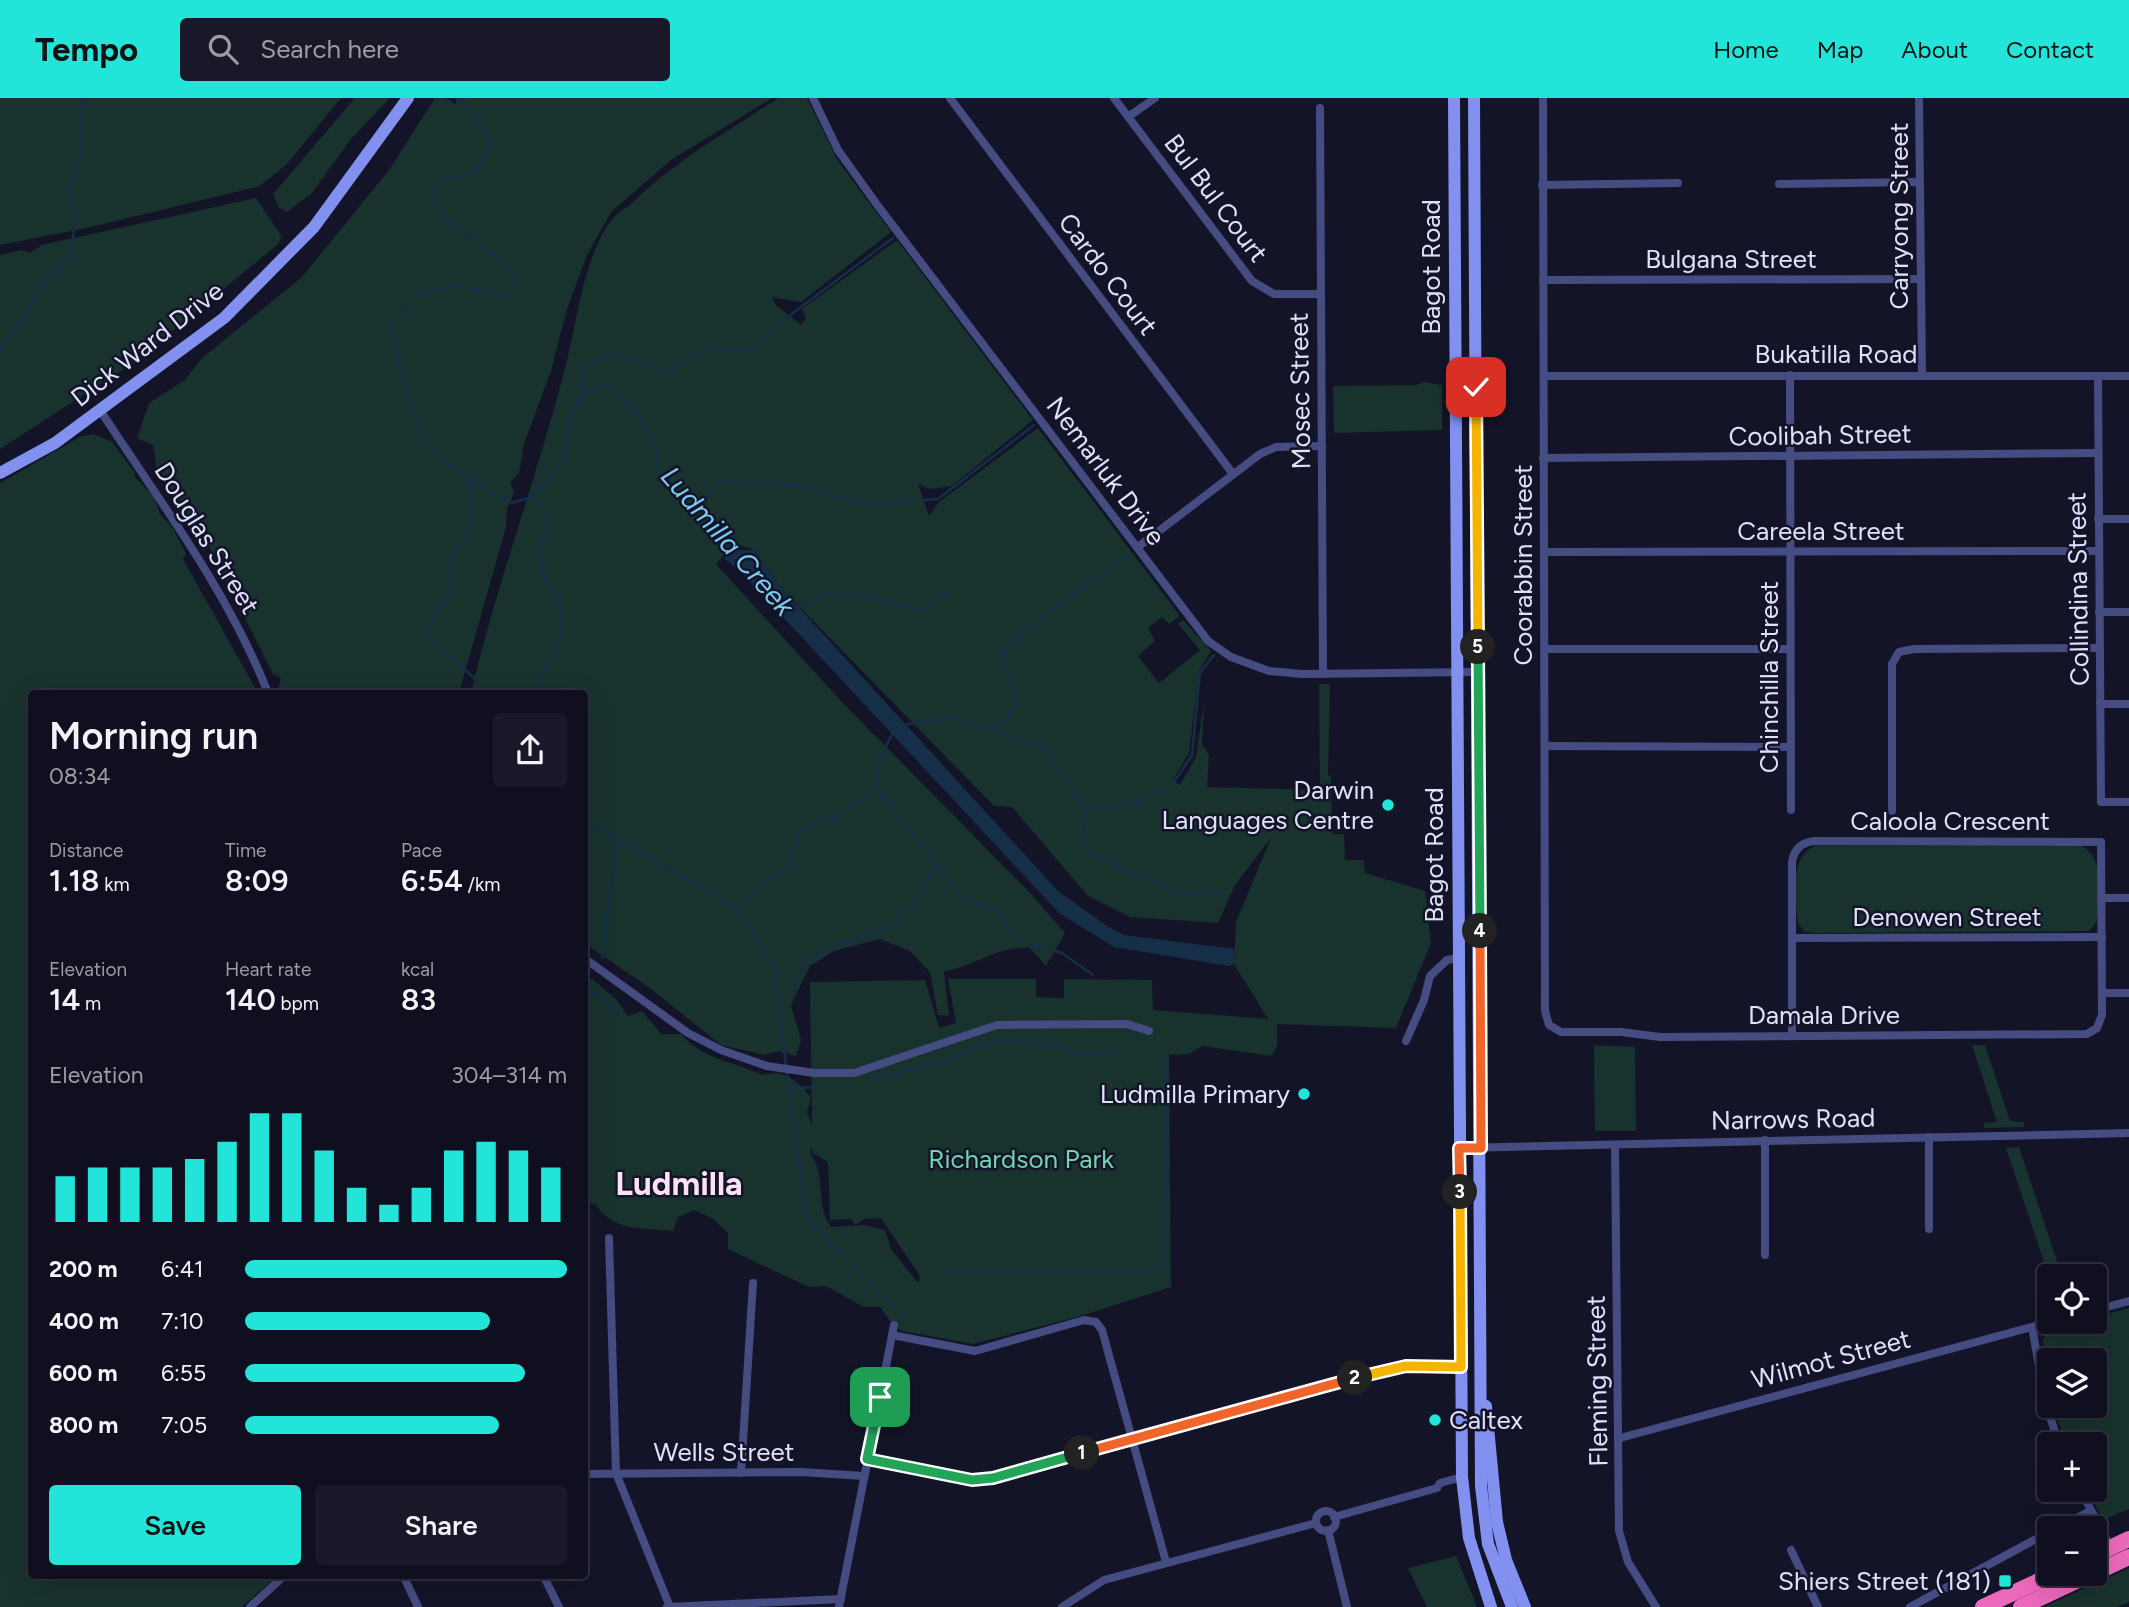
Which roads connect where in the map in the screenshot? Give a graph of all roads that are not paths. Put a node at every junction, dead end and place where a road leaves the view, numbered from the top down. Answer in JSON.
{"nodes":[{"id":1,"x":408,"y":98,"type":"edge"},
{"id":2,"x":813,"y":98,"type":"edge"},
{"id":3,"x":950,"y":98,"type":"edge"},
{"id":4,"x":1114,"y":98,"type":"edge"},
{"id":5,"x":1155,"y":98,"type":"edge"},
{"id":6,"x":1454,"y":98,"type":"edge"},
{"id":7,"x":1474,"y":98,"type":"edge"},
{"id":8,"x":1543,"y":98,"type":"edge"},
{"id":9,"x":1919,"y":98,"type":"edge"},
{"id":10,"x":1321,"y":108,"type":"dead end"},
{"id":11,"x":1128,"y":117,"type":"junction"},
{"id":12,"x":1919,"y":182,"type":"junction"},
{"id":13,"x":1678,"y":183,"type":"dead end"},
{"id":14,"x":1779,"y":184,"type":"dead end"},
{"id":15,"x":1542,"y":185,"type":"junction"},
{"id":16,"x":1920,"y":279,"type":"junction"},
{"id":17,"x":1543,"y":280,"type":"junction"},
{"id":18,"x":1320,"y":294,"type":"junction"},
{"id":19,"x":1790,"y":375,"type":"junction"},
{"id":20,"x":1922,"y":375,"type":"junction"},
{"id":21,"x":1544,"y":376,"type":"junction"},
{"id":22,"x":2098,"y":376,"type":"junction"},
{"id":23,"x":2129,"y":376,"type":"edge"},
{"id":24,"x":100,"y":410,"type":"junction"},
{"id":25,"x":1322,"y":446,"type":"junction"},
{"id":26,"x":2097,"y":453,"type":"junction"},
{"id":27,"x":1790,"y":457,"type":"junction"},
{"id":28,"x":1543,"y":458,"type":"junction"},
{"id":29,"x":0,"y":472,"type":"edge"},
{"id":30,"x":1233,"y":474,"type":"junction"},
{"id":31,"x":2098,"y":519,"type":"junction"},
{"id":32,"x":2129,"y":519,"type":"edge"},
{"id":33,"x":1138,"y":547,"type":"junction"},
{"id":34,"x":2098,"y":551,"type":"junction"},
{"id":35,"x":1544,"y":552,"type":"junction"},
{"id":36,"x":1790,"y":552,"type":"junction"},
{"id":37,"x":2099,"y":612,"type":"junction"},
{"id":38,"x":2129,"y":612,"type":"edge"},
{"id":39,"x":2099,"y":648,"type":"junction"},
{"id":40,"x":1545,"y":649,"type":"junction"},
{"id":41,"x":1790,"y":649,"type":"junction"},
{"id":42,"x":1456,"y":672,"type":"junction"},
{"id":43,"x":1478,"y":672,"type":"junction"},
{"id":44,"x":1323,"y":674,"type":"junction"},
{"id":45,"x":267,"y":690,"type":"edge"},
{"id":46,"x":2100,"y":704,"type":"junction"},
{"id":47,"x":2129,"y":704,"type":"edge"},
{"id":48,"x":1545,"y":746,"type":"junction"},
{"id":49,"x":1791,"y":747,"type":"junction"},
{"id":50,"x":2129,"y":802,"type":"edge"},
{"id":51,"x":1791,"y":810,"type":"dead end"},
{"id":52,"x":1892,"y":811,"type":"dead end"},
{"id":53,"x":2102,"y":898,"type":"junction"},
{"id":54,"x":2129,"y":898,"type":"edge"},
{"id":55,"x":2102,"y":937,"type":"junction"},
{"id":56,"x":1793,"y":938,"type":"junction"},
{"id":57,"x":1458,"y":958,"type":"junction"},
{"id":58,"x":588,"y":961,"type":"edge"},
{"id":59,"x":2103,"y":993,"type":"junction"},
{"id":60,"x":2129,"y":993,"type":"edge"},
{"id":61,"x":1553,"y":1029,"type":"joint"},
{"id":62,"x":1149,"y":1031,"type":"dead end"},
{"id":63,"x":1793,"y":1036,"type":"junction"},
{"id":64,"x":1406,"y":1041,"type":"dead end"},
{"id":65,"x":2129,"y":1133,"type":"edge"},
{"id":66,"x":1929,"y":1137,"type":"junction"},
{"id":67,"x":1765,"y":1140,"type":"junction"},
{"id":68,"x":1615,"y":1145,"type":"junction"},
{"id":69,"x":1459,"y":1148,"type":"junction"},
{"id":70,"x":1481,"y":1148,"type":"junction"},
{"id":71,"x":1929,"y":1229,"type":"dead end"},
{"id":72,"x":609,"y":1238,"type":"dead end"},
{"id":73,"x":1765,"y":1255,"type":"dead end"},
{"id":74,"x":752,"y":1283,"type":"dead end"},
{"id":75,"x":2129,"y":1301,"type":"edge"},
{"id":76,"x":2107,"y":1307,"type":"edge"},
{"id":77,"x":894,"y":1325,"type":"dead end"},
{"id":78,"x":2037,"y":1326,"type":"edge"},
{"id":79,"x":2032,"y":1327,"type":"junction"},
{"id":80,"x":892,"y":1335,"type":"junction"},
{"id":81,"x":1461,"y":1367,"type":"junction"},
{"id":82,"x":1482,"y":1379,"type":"junction"},
{"id":83,"x":2055,"y":1432,"type":"edge"},
{"id":84,"x":1620,"y":1438,"type":"junction"},
{"id":85,"x":1132,"y":1440,"type":"junction"},
{"id":86,"x":867,"y":1459,"type":"junction"},
{"id":87,"x":740,"y":1473,"type":"junction"},
{"id":88,"x":588,"y":1474,"type":"edge"},
{"id":89,"x":616,"y":1474,"type":"junction"},
{"id":90,"x":864,"y":1476,"type":"junction"},
{"id":91,"x":1462,"y":1477,"type":"junction"},
{"id":92,"x":2086,"y":1502,"type":"edge"},
{"id":93,"x":2090,"y":1511,"type":"junction"},
{"id":94,"x":2081,"y":1516,"type":"edge"},
{"id":95,"x":1334,"y":1517,"type":"junction"},
{"id":96,"x":1316,"y":1523,"type":"junction"},
{"id":97,"x":1328,"y":1530,"type":"junction"},
{"id":98,"x":2037,"y":1538,"type":"edge"},
{"id":99,"x":2129,"y":1539,"type":"edge"},
{"id":100,"x":1791,"y":1550,"type":"dead end"},
{"id":101,"x":2119,"y":1556,"type":"edge"},
{"id":102,"x":1166,"y":1562,"type":"junction"},
{"id":103,"x":281,"y":1579,"type":"edge"},
{"id":104,"x":405,"y":1579,"type":"edge"},
{"id":105,"x":545,"y":1579,"type":"edge"},
{"id":106,"x":2037,"y":1582,"type":"edge"},
{"id":107,"x":2066,"y":1586,"type":"edge"},
{"id":108,"x":840,"y":1603,"type":"edge"},
{"id":109,"x":250,"y":1607,"type":"edge"},
{"id":110,"x":418,"y":1607,"type":"edge"},
{"id":111,"x":559,"y":1607,"type":"edge"},
{"id":112,"x":669,"y":1607,"type":"edge"},
{"id":113,"x":1062,"y":1607,"type":"edge"},
{"id":114,"x":1347,"y":1607,"type":"edge"},
{"id":115,"x":1491,"y":1607,"type":"edge"},
{"id":116,"x":1512,"y":1607,"type":"edge"},
{"id":117,"x":1525,"y":1607,"type":"edge"},
{"id":118,"x":1656,"y":1607,"type":"edge"},
{"id":119,"x":1818,"y":1607,"type":"edge"},
{"id":120,"x":1910,"y":1607,"type":"edge"},
{"id":121,"x":1983,"y":1607,"type":"edge"},
{"id":122,"x":2021,"y":1607,"type":"edge"}],
"edges":[{"from":1,"to":24,"type":"main road","name":"Dick Ward Drive"},
{"from":2,"to":33,"type":"street","name":"Nemarluk Drive"},
{"from":3,"to":30,"type":"street","name":"Cardo Court"},
{"from":4,"to":11,"type":"street","name":"Bul Bul Court"},
{"from":5,"to":11,"type":"street"},
{"from":6,"to":42,"type":"main road","name":"Bagot Road"},
{"from":7,"to":43,"type":"main road","name":"Bagot Road"},
{"from":8,"to":15,"type":"street","name":"Coorabbin Street"},
{"from":9,"to":12,"type":"street","name":"Carryong Street"},
{"from":10,"to":18,"type":"street","name":"Mosec Street"},
{"from":11,"to":18,"type":"street","name":"Bul Bul Court"},
{"from":12,"to":14,"type":"street"},
{"from":12,"to":16,"type":"street","name":"Carryong Street"},
{"from":13,"to":15,"type":"street"},
{"from":15,"to":17,"type":"street","name":"Coorabbin Street"},
{"from":16,"to":17,"type":"street","name":"Bulgana Street"},
{"from":16,"to":20,"type":"street","name":"Carryong Street"},
{"from":17,"to":21,"type":"street","name":"Coorabbin Street"},
{"from":18,"to":25,"type":"street","name":"Mosec Street"},
{"from":19,"to":20,"type":"street","name":"Bukatilla Road"},
{"from":19,"to":21,"type":"street","name":"Bukatilla Road"},
{"from":19,"to":27,"type":"street","name":"Chinchilla Street"},
{"from":20,"to":22,"type":"street","name":"Bukatilla Road"},
{"from":21,"to":28,"type":"street","name":"Coorabbin Street"},
{"from":22,"to":23,"type":"street","name":"Bukatilla Road"},
{"from":22,"to":26,"type":"street","name":"Collindina Street"},
{"from":24,"to":29,"type":"main road","name":"Dick Ward Drive"},
{"from":24,"to":45,"type":"street","name":"Douglas Street"},
{"from":25,"to":30,"type":"street"},
{"from":25,"to":44,"type":"street","name":"Mosec Street"},
{"from":26,"to":27,"type":"street","name":"Coolibah Street"},
{"from":26,"to":31,"type":"street","name":"Collindina Street"},
{"from":27,"to":28,"type":"street","name":"Coolibah Street"},
{"from":27,"to":36,"type":"street","name":"Chinchilla Street"},
{"from":28,"to":35,"type":"street","name":"Coorabbin Street"},
{"from":30,"to":33,"type":"street"},
{"from":31,"to":32,"type":"street"},
{"from":31,"to":34,"type":"street","name":"Collindina Street"},
{"from":33,"to":44,"type":"street","name":"Nemarluk Drive"},
{"from":34,"to":36,"type":"street","name":"Careela Street"},
{"from":34,"to":37,"type":"street","name":"Collindina Street"},
{"from":35,"to":36,"type":"street","name":"Careela Street"},
{"from":35,"to":40,"type":"street","name":"Coorabbin Street"},
{"from":36,"to":41,"type":"street","name":"Chinchilla Street"},
{"from":37,"to":38,"type":"street"},
{"from":37,"to":39,"type":"street","name":"Collindina Street"},
{"from":39,"to":46,"type":"street","name":"Collindina Street"},
{"from":39,"to":52,"type":"street","name":"Caloola Crescent"},
{"from":40,"to":41,"type":"street"},
{"from":40,"to":48,"type":"street","name":"Coorabbin Street"},
{"from":41,"to":49,"type":"street","name":"Chinchilla Street"},
{"from":42,"to":43,"type":"street","name":"Nemarluk Drive"},
{"from":42,"to":44,"type":"street","name":"Nemarluk Drive"},
{"from":42,"to":57,"type":"main road","name":"Bagot Road"},
{"from":43,"to":70,"type":"main road","name":"Bagot Road"},
{"from":46,"to":47,"type":"street"},
{"from":46,"to":50,"type":"street","name":"Collindina Street"},
{"from":48,"to":49,"type":"street"},
{"from":48,"to":61,"type":"street","name":"Coorabbin Street"},
{"from":49,"to":51,"type":"street","name":"Chinchilla Street"},
{"from":53,"to":54,"type":"street"},
{"from":53,"to":55,"type":"street"},
{"from":53,"to":56,"type":"street","name":"Caloola Crescent"},
{"from":55,"to":56,"type":"street","name":"Denowen Street"},
{"from":55,"to":59,"type":"street"},
{"from":56,"to":63,"type":"street"},
{"from":57,"to":64,"type":"street"},
{"from":57,"to":69,"type":"main road","name":"Bagot Road"},
{"from":58,"to":62,"type":"street"},
{"from":59,"to":60,"type":"street"},
{"from":59,"to":63,"type":"street","name":"Damala Drive"},
{"from":61,"to":63,"type":"street","name":"Damala Drive"},
{"from":65,"to":66,"type":"street","name":"Narrows Road"},
{"from":66,"to":67,"type":"street","name":"Narrows Road"},
{"from":66,"to":71,"type":"street"},
{"from":67,"to":68,"type":"street","name":"Narrows Road"},
{"from":67,"to":73,"type":"street"},
{"from":68,"to":70,"type":"street","name":"Narrows Road"},
{"from":68,"to":84,"type":"street","name":"Fleming Street"},
{"from":69,"to":70,"type":"street","name":"Narrows Road"},
{"from":69,"to":81,"type":"main road","name":"Bagot Road"},
{"from":70,"to":82,"type":"main road","name":"Bagot Road"},
{"from":72,"to":89,"type":"street"},
{"from":74,"to":87,"type":"street"},
{"from":75,"to":76,"type":"street"},
{"from":77,"to":80,"type":"street"},
{"from":78,"to":79,"type":"street","name":"Wilmot Street"},
{"from":79,"to":83,"type":"street"},
{"from":79,"to":84,"type":"street","name":"Wilmot Street"},
{"from":80,"to":85,"type":"street"},
{"from":80,"to":86,"type":"street"},
{"from":81,"to":85,"type":"street"},
{"from":81,"to":91,"type":"main road","name":"Bagot Road"},
{"from":82,"to":116,"type":"main road","name":"Bagot Road"},
{"from":82,"to":117,"type":"main road","name":"Bagot Road"},
{"from":84,"to":118,"type":"street","name":"Fleming Street"},
{"from":85,"to":86,"type":"street"},
{"from":85,"to":102,"type":"street"},
{"from":86,"to":90,"type":"street"},
{"from":87,"to":89,"type":"street","name":"Wells Street"},
{"from":87,"to":90,"type":"street","name":"Wells Street"},
{"from":88,"to":89,"type":"street","name":"Wells Street"},
{"from":89,"to":112,"type":"street"},
{"from":90,"to":108,"type":"street"},
{"from":91,"to":95,"type":"street"},
{"from":91,"to":115,"type":"main road","name":"Bagot Road"},
{"from":92,"to":93,"type":"street"},
{"from":93,"to":94,"type":"street"},
{"from":93,"to":101,"type":"street"},
{"from":95,"to":96,"type":"street"},
{"from":95,"to":97,"type":"street"},
{"from":96,"to":97,"type":"street"},
{"from":96,"to":102,"type":"street"},
{"from":97,"to":114,"type":"street"},
{"from":98,"to":120,"type":"street"},
{"from":99,"to":101,"type":"highway"},
{"from":100,"to":119,"type":"street"},
{"from":102,"to":113,"type":"street"},
{"from":103,"to":109,"type":"street"},
{"from":104,"to":110,"type":"street"},
{"from":105,"to":111,"type":"street"},
{"from":106,"to":121,"type":"highway"},
{"from":107,"to":122,"type":"highway"},
{"from":108,"to":112,"type":"street"}]}
